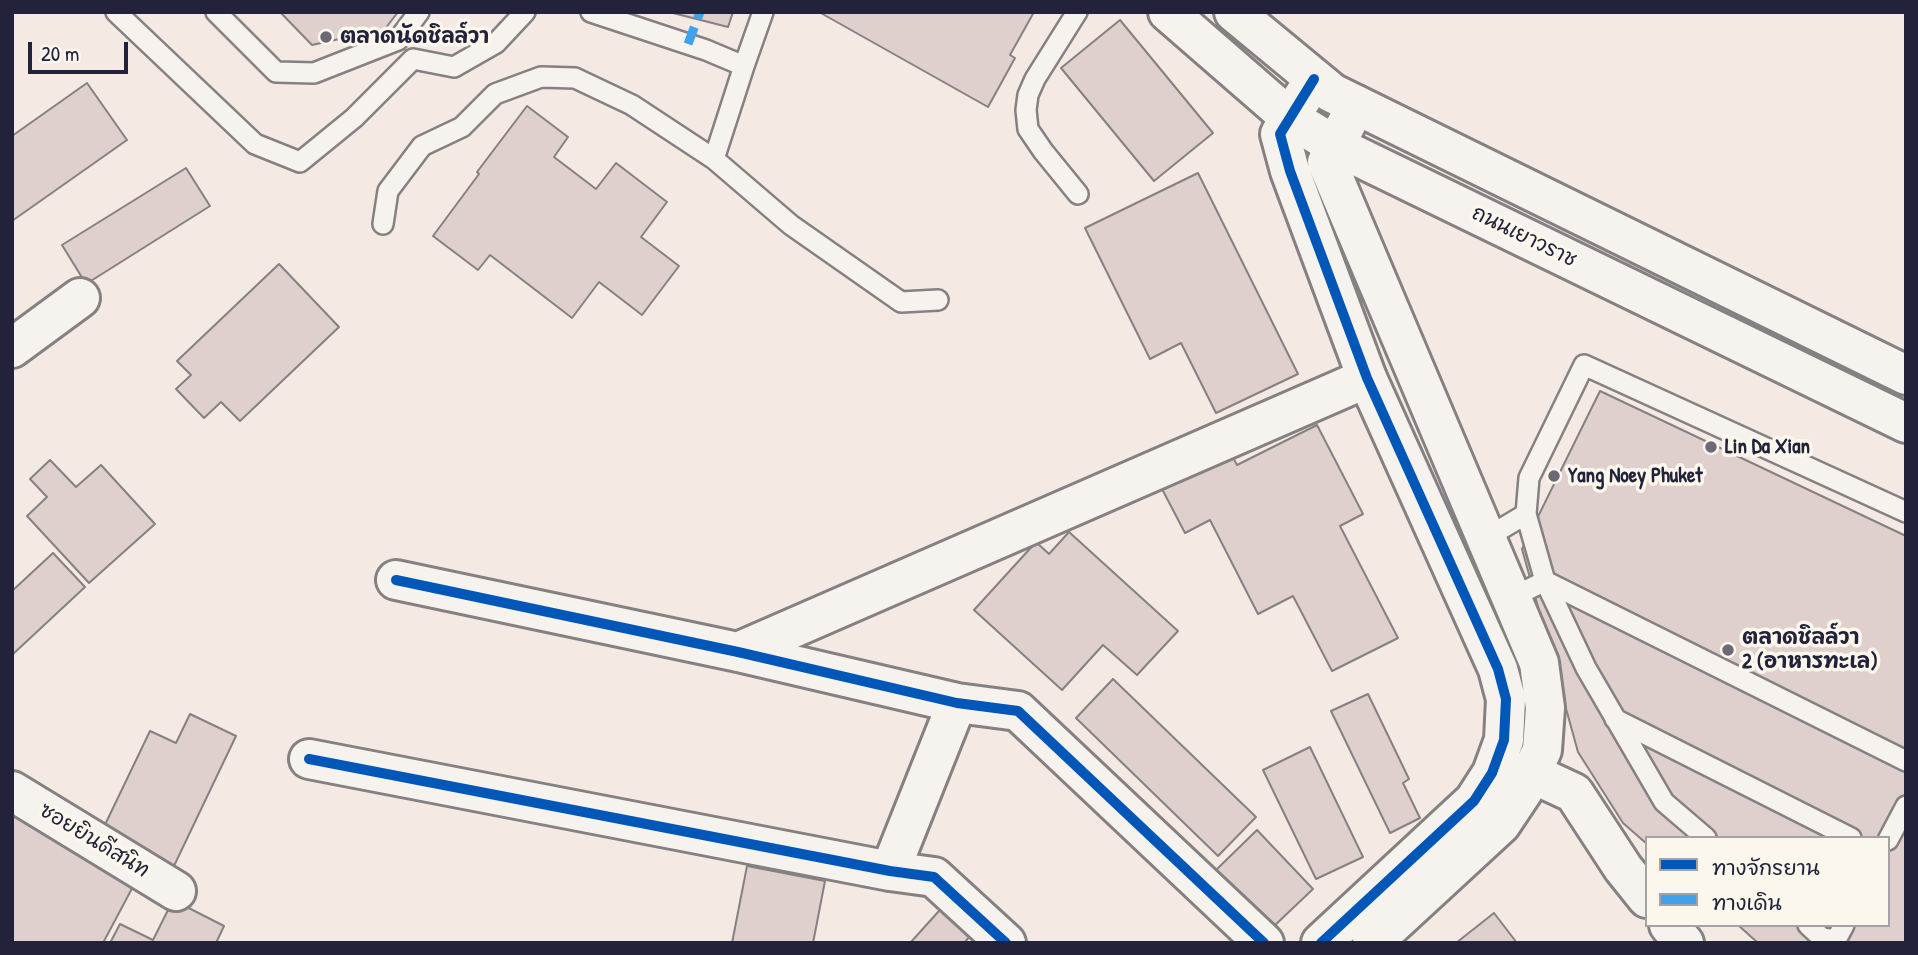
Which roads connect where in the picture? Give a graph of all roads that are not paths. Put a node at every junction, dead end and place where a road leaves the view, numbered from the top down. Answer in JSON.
{"nodes":[{"id":1,"x":116,"y":12,"type":"edge"},
{"id":2,"x":216,"y":12,"type":"edge"},
{"id":3,"x":419,"y":12,"type":"edge"},
{"id":4,"x":525,"y":12,"type":"edge"},
{"id":5,"x":591,"y":12,"type":"edge"},
{"id":6,"x":763,"y":12,"type":"edge"},
{"id":7,"x":1077,"y":12,"type":"edge"},
{"id":8,"x":1168,"y":12,"type":"edge"},
{"id":9,"x":1234,"y":12,"type":"edge"},
{"id":10,"x":398,"y":40,"type":"junction"},
{"id":11,"x":413,"y":59,"type":"junction"},
{"id":12,"x":744,"y":66,"type":"junction"},
{"id":13,"x":1314,"y":79,"type":"junction"},
{"id":14,"x":1356,"y":105,"type":"junction"},
{"id":15,"x":1290,"y":118,"type":"junction"},
{"id":16,"x":1336,"y":146,"type":"junction"},
{"id":17,"x":714,"y":159,"type":"junction"},
{"id":18,"x":1078,"y":194,"type":"dead end"},
{"id":19,"x":383,"y":224,"type":"dead end"},
{"id":20,"x":80,"y":299,"type":"dead end"},
{"id":21,"x":938,"y":300,"type":"dead end"},
{"id":22,"x":12,"y":348,"type":"edge"},
{"id":23,"x":1906,"y":375,"type":"edge"},
{"id":24,"x":1367,"y":378,"type":"junction"},
{"id":25,"x":1906,"y":423,"type":"edge"},
{"id":26,"x":1906,"y":513,"type":"edge"},
{"id":27,"x":1526,"y":514,"type":"junction"},
{"id":28,"x":1486,"y":538,"type":"junction"},
{"id":29,"x":396,"y":580,"type":"dead end"},
{"id":30,"x":1545,"y":581,"type":"junction"},
{"id":31,"x":1511,"y":598,"type":"junction"},
{"id":32,"x":738,"y":652,"type":"junction"},
{"id":33,"x":957,"y":702,"type":"junction"},
{"id":34,"x":1615,"y":719,"type":"junction"},
{"id":35,"x":309,"y":759,"type":"dead end"},
{"id":36,"x":1906,"y":761,"type":"edge"},
{"id":37,"x":1531,"y":773,"type":"junction"},
{"id":38,"x":12,"y":791,"type":"edge"},
{"id":39,"x":1906,"y":806,"type":"edge"},
{"id":40,"x":1704,"y":836,"type":"edge"},
{"id":41,"x":1847,"y":836,"type":"edge"},
{"id":42,"x":1890,"y":836,"type":"edge"},
{"id":43,"x":890,"y":871,"type":"junction"},
{"id":44,"x":176,"y":891,"type":"dead end"},
{"id":45,"x":1645,"y":896,"type":"edge"},
{"id":46,"x":1671,"y":927,"type":"edge"},
{"id":47,"x":1810,"y":927,"type":"edge"},
{"id":48,"x":1843,"y":927,"type":"edge"},
{"id":49,"x":1006,"y":943,"type":"edge"},
{"id":50,"x":1264,"y":943,"type":"edge"},
{"id":51,"x":1321,"y":943,"type":"edge"},
{"id":52,"x":1372,"y":943,"type":"edge"},
{"id":53,"x":1684,"y":943,"type":"edge"}],
"edges":[{"from":1,"to":11,"type":"lane"},
{"from":2,"to":10,"type":"lane"},
{"from":3,"to":10,"type":"lane"},
{"from":4,"to":11,"type":"lane"},
{"from":5,"to":12,"type":"lane"},
{"from":6,"to":12,"type":"lane"},
{"from":7,"to":18,"type":"lane"},
{"from":8,"to":15,"type":"street","name":"ถนนเยาวราช"},
{"from":9,"to":13,"type":"street","name":"ถนนเยาวราช"},
{"from":10,"to":11,"type":"lane"},
{"from":12,"to":17,"type":"lane"},
{"from":13,"to":14,"type":"street","name":"ถนนเยาวราช"},
{"from":13,"to":15,"type":"street"},
{"from":14,"to":16,"type":"street"},
{"from":14,"to":23,"type":"street","name":"ถนนเยาวราช"},
{"from":15,"to":16,"type":"street","name":"ถนนเยาวราช"},
{"from":15,"to":24,"type":"street"},
{"from":16,"to":25,"type":"street","name":"ถนนเยาวราช"},
{"from":16,"to":28,"type":"street"},
{"from":17,"to":19,"type":"lane"},
{"from":17,"to":21,"type":"lane"},
{"from":20,"to":22,"type":"street"},
{"from":24,"to":32,"type":"street"},
{"from":24,"to":51,"type":"street"},
{"from":26,"to":27,"type":"lane"},
{"from":27,"to":28,"type":"lane"},
{"from":27,"to":30,"type":"lane"},
{"from":28,"to":31,"type":"street"},
{"from":29,"to":32,"type":"street"},
{"from":30,"to":31,"type":"lane"},
{"from":30,"to":34,"type":"lane"},
{"from":30,"to":36,"type":"lane"},
{"from":31,"to":37,"type":"street"},
{"from":32,"to":33,"type":"street"},
{"from":33,"to":43,"type":"street"},
{"from":33,"to":50,"type":"street"},
{"from":34,"to":40,"type":"lane"},
{"from":34,"to":41,"type":"lane"},
{"from":35,"to":43,"type":"street"},
{"from":37,"to":45,"type":"street"},
{"from":37,"to":52,"type":"street"},
{"from":38,"to":44,"type":"street","name":"ซอยยินดีสนิท"},
{"from":39,"to":42,"type":"lane"},
{"from":43,"to":49,"type":"street"},
{"from":46,"to":53,"type":"street"},
{"from":47,"to":48,"type":"lane"}]}
